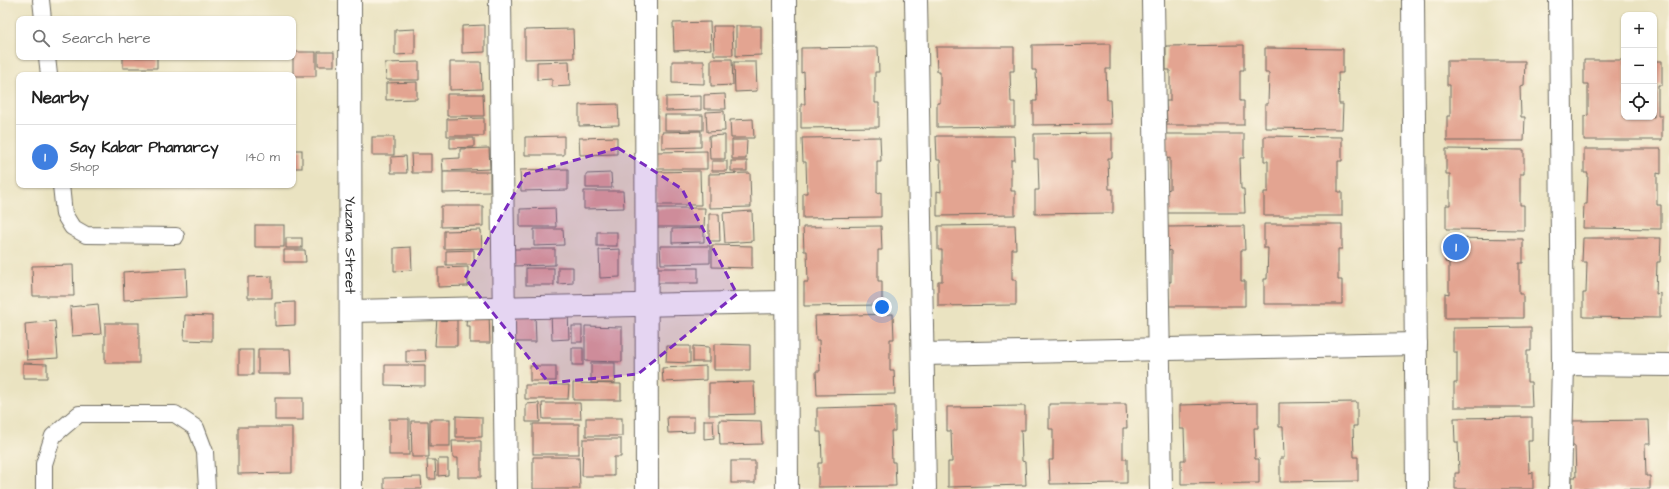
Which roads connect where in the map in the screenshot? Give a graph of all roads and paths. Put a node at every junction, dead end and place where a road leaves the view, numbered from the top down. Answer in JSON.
{"nodes":[{"id":1,"x":41,"y":0,"type":"edge"},
{"id":2,"x":350,"y":0,"type":"edge"},
{"id":3,"x":500,"y":0,"type":"edge"},
{"id":4,"x":646,"y":0,"type":"edge"},
{"id":5,"x":785,"y":0,"type":"edge"},
{"id":6,"x":916,"y":0,"type":"edge"},
{"id":7,"x":1153,"y":0,"type":"edge"},
{"id":8,"x":1413,"y":0,"type":"edge"},
{"id":9,"x":1560,"y":0,"type":"edge"},
{"id":10,"x":43,"y":16,"type":"edge"},
{"id":11,"x":47,"y":60,"type":"edge"},
{"id":12,"x":49,"y":72,"type":"edge"},
{"id":13,"x":60,"y":188,"type":"edge"},
{"id":14,"x":176,"y":236,"type":"dead end"},
{"id":15,"x":786,"y":302,"type":"junction"},
{"id":16,"x":647,"y":305,"type":"junction"},
{"id":17,"x":503,"y":308,"type":"junction"},
{"id":18,"x":351,"y":311,"type":"junction"},
{"id":19,"x":1416,"y":344,"type":"junction"},
{"id":20,"x":1159,"y":350,"type":"junction"},
{"id":21,"x":923,"y":354,"type":"junction"},
{"id":22,"x":1563,"y":364,"type":"junction"},
{"id":23,"x":1669,"y":365,"type":"edge"},
{"id":24,"x":44,"y":489,"type":"edge"},
{"id":25,"x":207,"y":489,"type":"edge"},
{"id":26,"x":351,"y":489,"type":"edge"},
{"id":27,"x":506,"y":489,"type":"edge"},
{"id":28,"x":648,"y":489,"type":"edge"},
{"id":29,"x":787,"y":489,"type":"edge"},
{"id":30,"x":925,"y":489,"type":"edge"},
{"id":31,"x":1161,"y":489,"type":"edge"},
{"id":32,"x":1418,"y":489,"type":"edge"},
{"id":33,"x":1560,"y":489,"type":"edge"}],
"edges":[{"from":1,"to":10,"type":"lane"},
{"from":2,"to":18,"type":"street","name":"Yuzana Street"},
{"from":3,"to":17,"type":"street"},
{"from":4,"to":16,"type":"street"},
{"from":5,"to":15,"type":"street"},
{"from":6,"to":21,"type":"street"},
{"from":7,"to":20,"type":"street"},
{"from":8,"to":19,"type":"street"},
{"from":9,"to":22,"type":"street"},
{"from":11,"to":12,"type":"lane"},
{"from":13,"to":14,"type":"lane"},
{"from":15,"to":16,"type":"street"},
{"from":15,"to":29,"type":"street"},
{"from":16,"to":17,"type":"street"},
{"from":16,"to":28,"type":"street"},
{"from":17,"to":18,"type":"street"},
{"from":17,"to":27,"type":"street"},
{"from":18,"to":26,"type":"street","name":"Yuzana Street"},
{"from":19,"to":20,"type":"street"},
{"from":19,"to":32,"type":"street"},
{"from":20,"to":21,"type":"street"},
{"from":20,"to":31,"type":"street"},
{"from":21,"to":30,"type":"street"},
{"from":22,"to":23,"type":"street"},
{"from":22,"to":33,"type":"street"},
{"from":24,"to":25,"type":"lane"}]}
